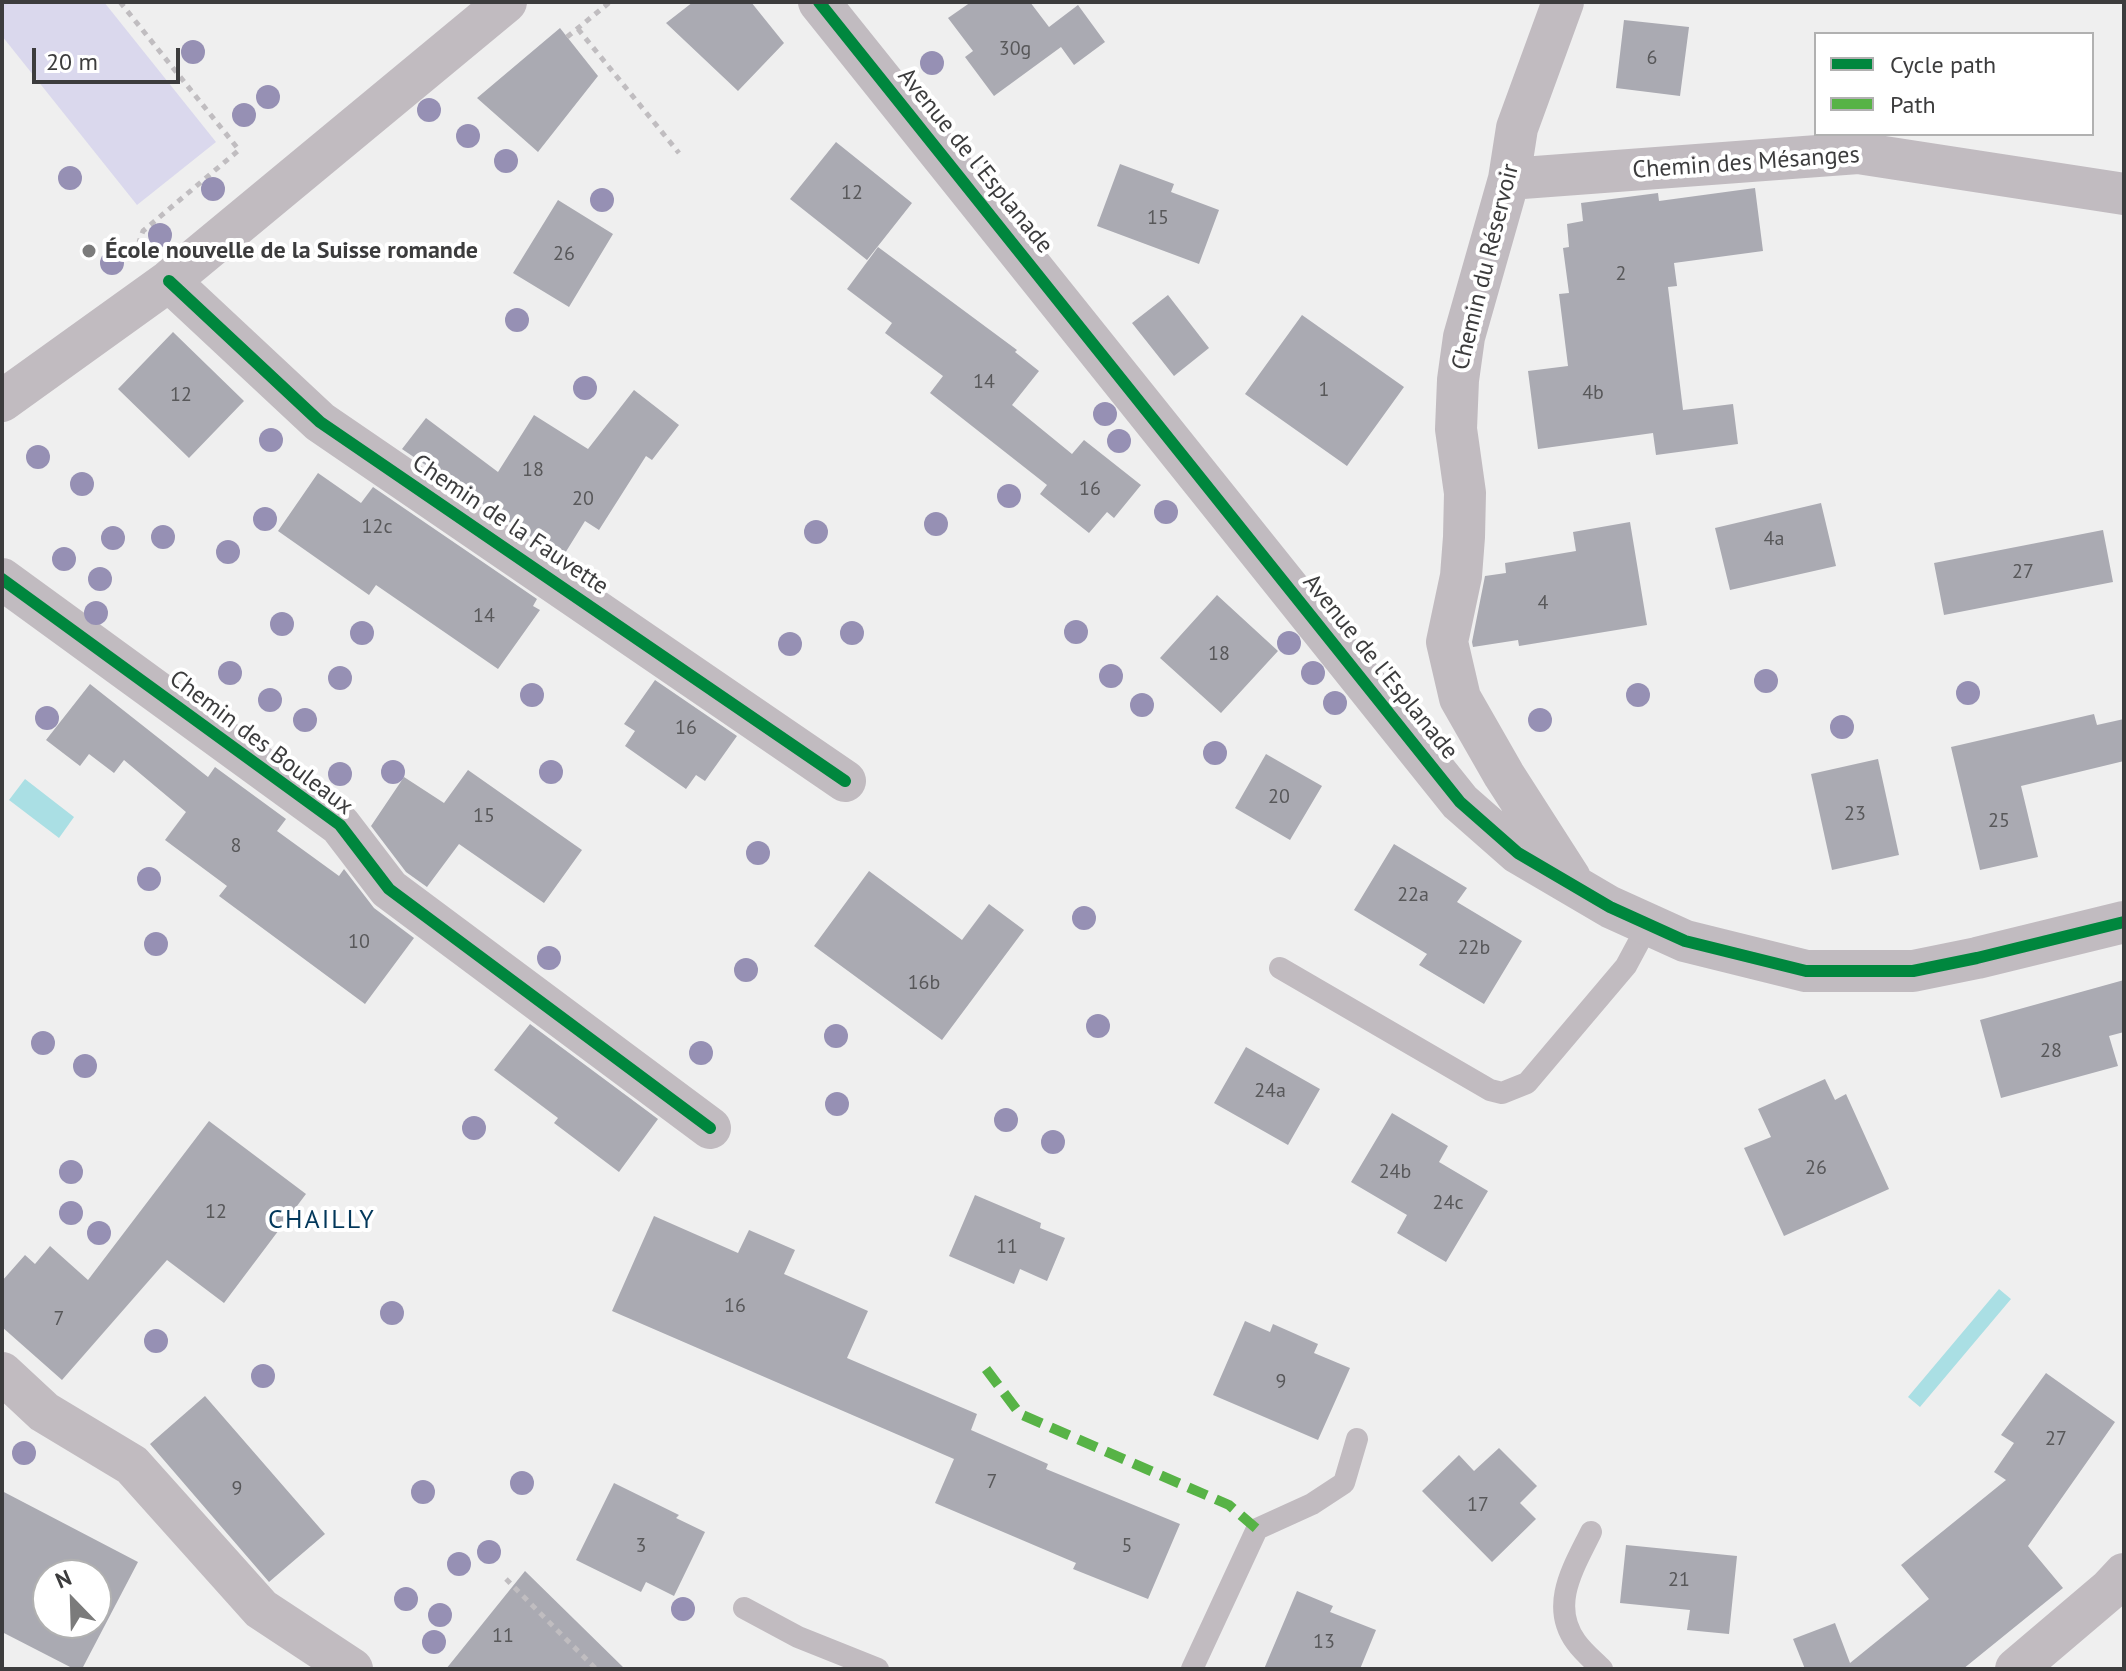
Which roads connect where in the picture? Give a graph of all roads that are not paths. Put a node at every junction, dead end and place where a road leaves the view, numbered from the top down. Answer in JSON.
{"nodes":[{"id":1,"x":506,"y":2,"type":"edge"},
{"id":2,"x":819,"y":2,"type":"edge"},
{"id":3,"x":1563,"y":2,"type":"edge"},
{"id":4,"x":1509,"y":179,"type":"junction"},
{"id":5,"x":2124,"y":194,"type":"edge"},
{"id":6,"x":169,"y":281,"type":"junction"},
{"id":7,"x":2,"y":401,"type":"edge"},
{"id":8,"x":2,"y":579,"type":"edge"},
{"id":9,"x":845,"y":781,"type":"dead end"},
{"id":10,"x":1576,"y":888,"type":"junction"},
{"id":11,"x":2124,"y":922,"type":"edge"},
{"id":12,"x":1648,"y":925,"type":"junction"},
{"id":13,"x":1280,"y":968,"type":"dead end"},
{"id":14,"x":710,"y":1128,"type":"dead end"},
{"id":15,"x":2,"y":1373,"type":"edge"},
{"id":16,"x":1357,"y":1439,"type":"dead end"},
{"id":17,"x":1591,"y":1532,"type":"dead end"},
{"id":18,"x":2124,"y":1574,"type":"edge"},
{"id":19,"x":744,"y":1608,"type":"dead end"},
{"id":20,"x":352,"y":1669,"type":"edge"},
{"id":21,"x":878,"y":1669,"type":"edge"},
{"id":22,"x":1192,"y":1669,"type":"edge"},
{"id":23,"x":1602,"y":1669,"type":"edge"},
{"id":24,"x":2016,"y":1669,"type":"edge"}],
"edges":[{"from":1,"to":6,"type":"street"},
{"from":2,"to":10,"type":"street","name":"Avenue de l'Esplanade"},
{"from":3,"to":4,"type":"street","name":"Chemin du Réservoir"},
{"from":4,"to":5,"type":"street","name":"Chemin des Mésanges"},
{"from":4,"to":10,"type":"street","name":"Chemin du Réservoir"},
{"from":6,"to":7,"type":"street"},
{"from":6,"to":9,"type":"street","name":"Chemin de la Fauvette"},
{"from":8,"to":14,"type":"street","name":"Chemin des Bouleaux"},
{"from":10,"to":12,"type":"street","name":"Avenue de l'Esplanade"},
{"from":11,"to":12,"type":"street","name":"Avenue de l'Esplanade"},
{"from":12,"to":13,"type":"lane"},
{"from":15,"to":20,"type":"street"},
{"from":16,"to":22,"type":"lane"},
{"from":17,"to":23,"type":"lane"},
{"from":18,"to":24,"type":"street"},
{"from":19,"to":21,"type":"lane"}]}
